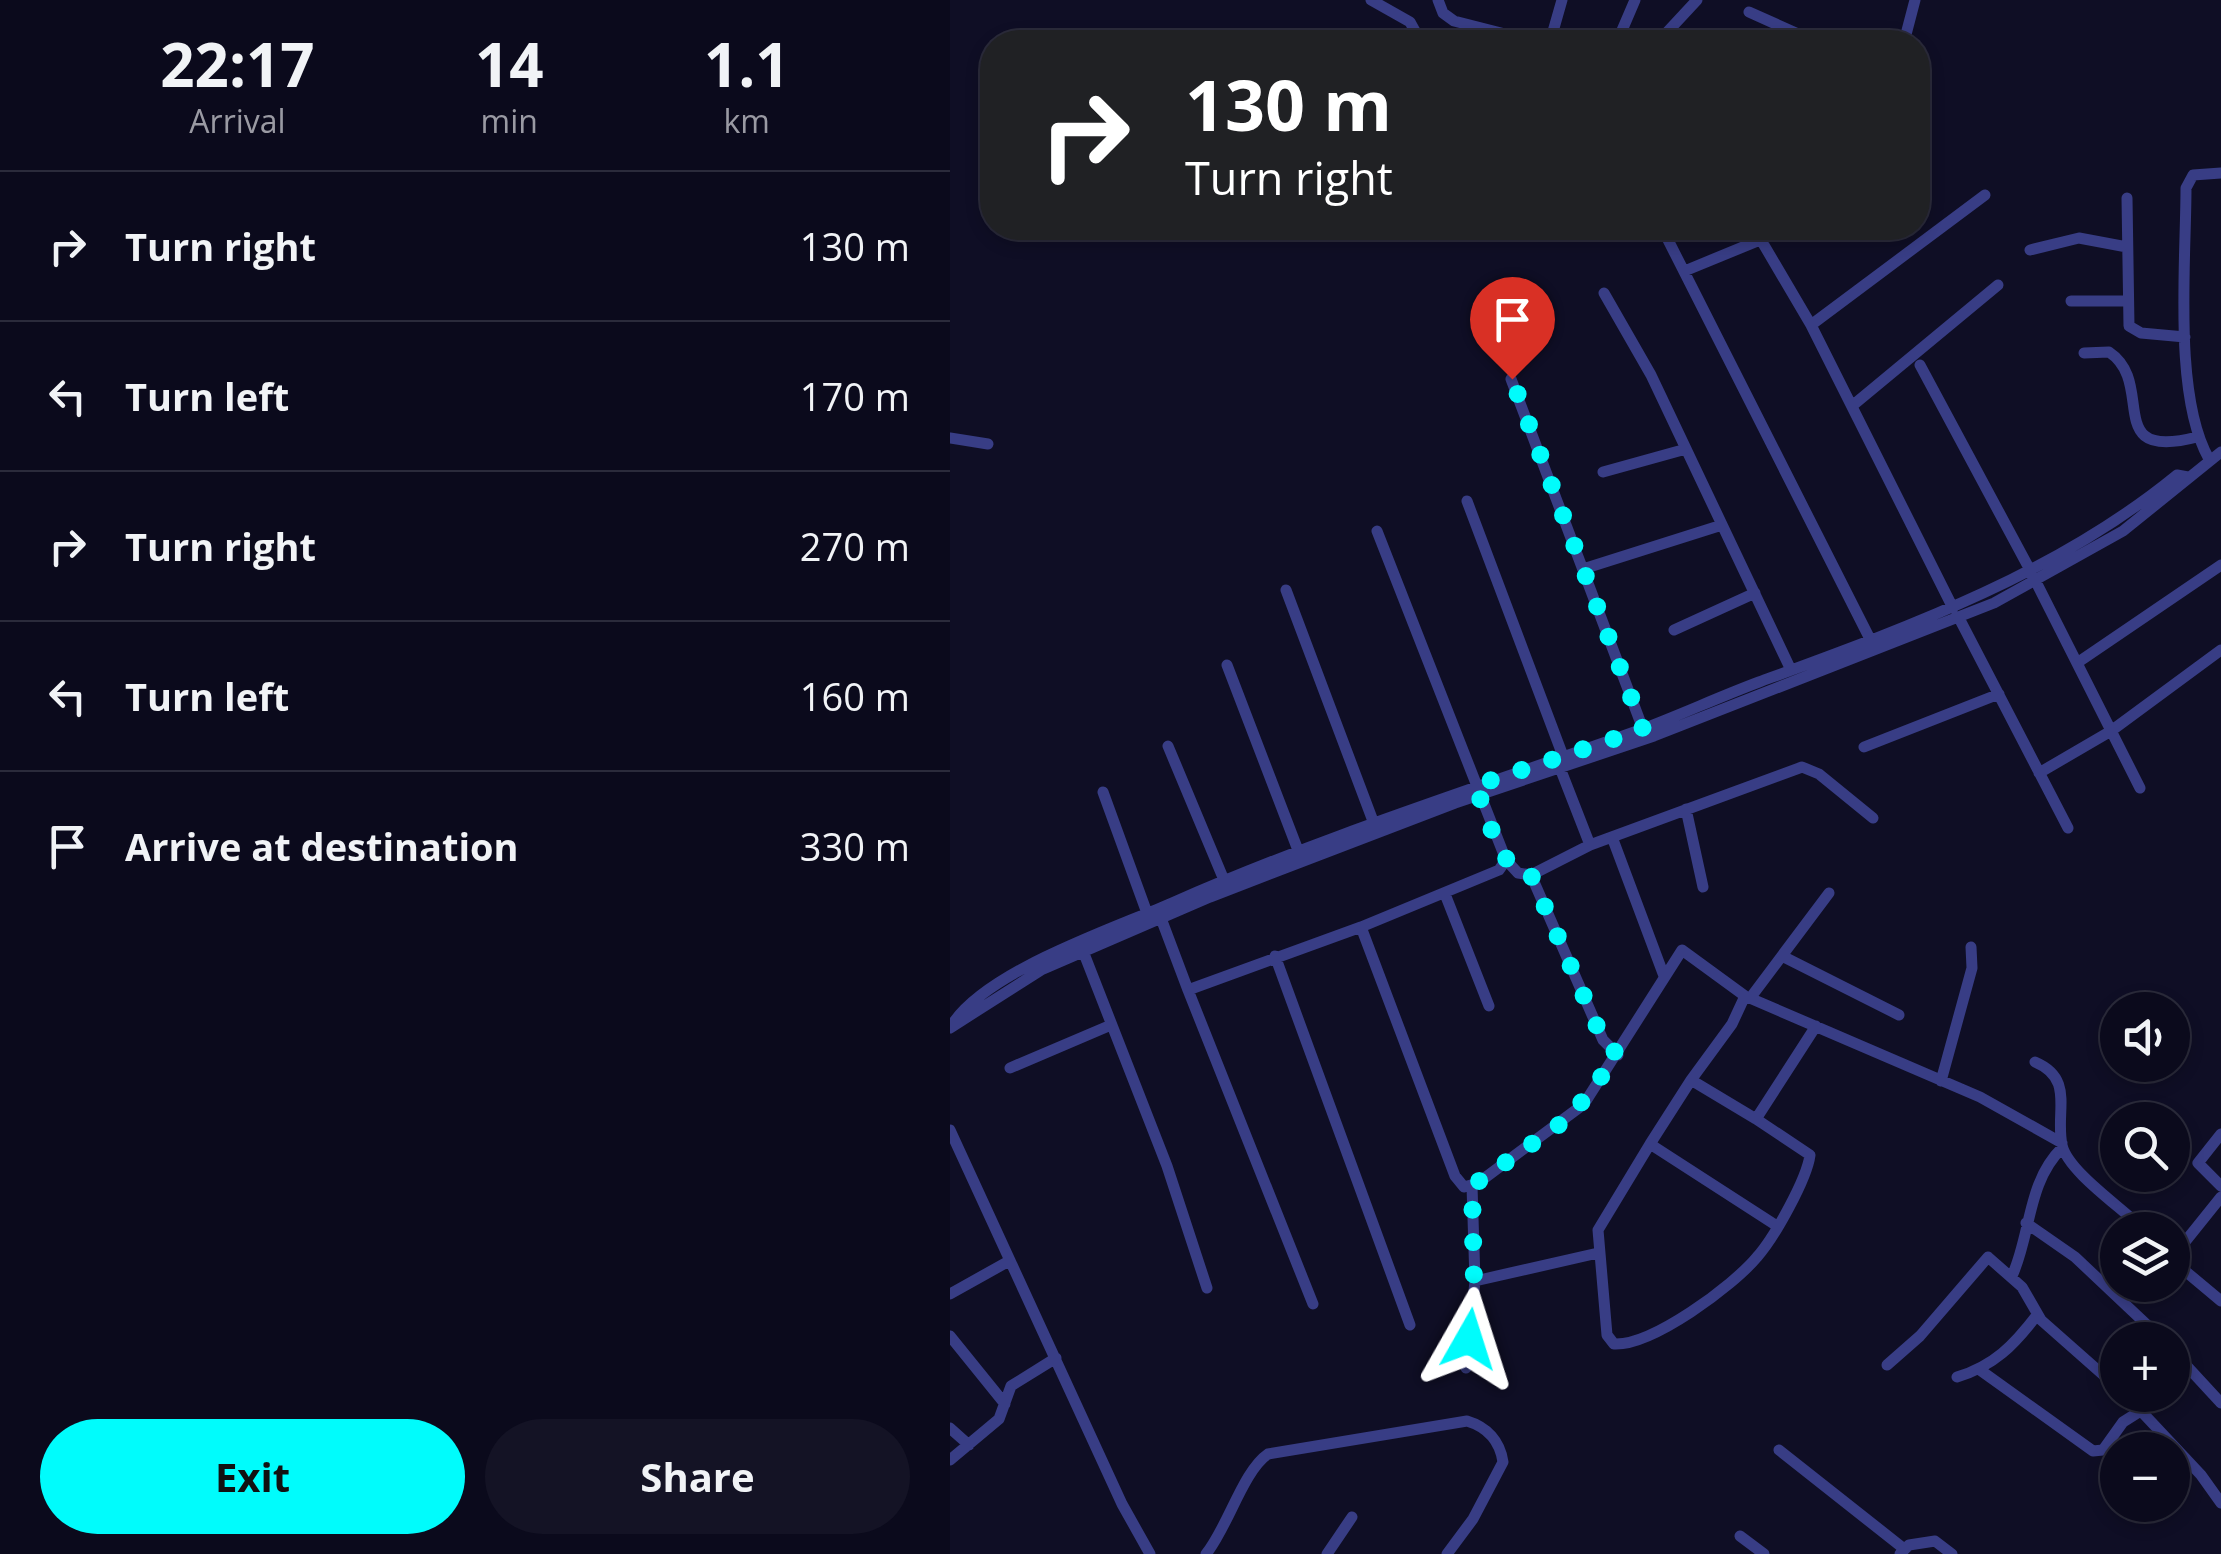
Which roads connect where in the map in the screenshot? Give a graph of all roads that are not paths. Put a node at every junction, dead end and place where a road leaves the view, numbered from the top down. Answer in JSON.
{"nodes":[{"id":1,"x":1370,"y":0,"type":"edge"},
{"id":2,"x":1438,"y":0,"type":"edge"},
{"id":3,"x":1562,"y":0,"type":"edge"},
{"id":4,"x":1636,"y":0,"type":"edge"},
{"id":5,"x":1697,"y":0,"type":"edge"},
{"id":6,"x":1916,"y":0,"type":"edge"},
{"id":7,"x":1749,"y":12,"type":"dead end"},
{"id":8,"x":1414,"y":30,"type":"edge"},
{"id":9,"x":1489,"y":30,"type":"edge"},
{"id":10,"x":1553,"y":30,"type":"edge"},
{"id":11,"x":1622,"y":30,"type":"edge"},
{"id":12,"x":1669,"y":30,"type":"edge"},
{"id":13,"x":1789,"y":30,"type":"edge"},
{"id":14,"x":1907,"y":30,"type":"edge"},
{"id":15,"x":2221,"y":173,"type":"edge"},
{"id":16,"x":1984,"y":195,"type":"dead end"},
{"id":17,"x":2127,"y":198,"type":"dead end"},
{"id":18,"x":1930,"y":236,"type":"edge"},
{"id":19,"x":1669,"y":240,"type":"edge"},
{"id":20,"x":1761,"y":240,"type":"joint"},
{"id":21,"x":1924,"y":240,"type":"edge"},
{"id":22,"x":2127,"y":247,"type":"junction"},
{"id":23,"x":2030,"y":250,"type":"dead end"},
{"id":24,"x":1687,"y":270,"type":"junction"},
{"id":25,"x":1998,"y":285,"type":"dead end"},
{"id":26,"x":1604,"y":293,"type":"dead end"},
{"id":27,"x":2071,"y":300,"type":"dead end"},
{"id":28,"x":2128,"y":301,"type":"junction"},
{"id":29,"x":1811,"y":325,"type":"junction"},
{"id":30,"x":2185,"y":336,"type":"junction"},
{"id":31,"x":2084,"y":353,"type":"dead end"},
{"id":32,"x":1920,"y":366,"type":"dead end"},
{"id":33,"x":1512,"y":379,"type":"dead end"},
{"id":34,"x":1852,"y":406,"type":"junction"},
{"id":35,"x":2196,"y":437,"type":"junction"},
{"id":36,"x":950,"y":438,"type":"edge"},
{"id":37,"x":988,"y":444,"type":"dead end"},
{"id":38,"x":1686,"y":449,"type":"junction"},
{"id":39,"x":2221,"y":452,"type":"edge"},
{"id":40,"x":2208,"y":459,"type":"junction"},
{"id":41,"x":1604,"y":472,"type":"dead end"},
{"id":42,"x":1467,"y":501,"type":"dead end"},
{"id":43,"x":1722,"y":525,"type":"junction"},
{"id":44,"x":1377,"y":531,"type":"dead end"},
{"id":45,"x":2221,"y":565,"type":"edge"},
{"id":46,"x":1583,"y":569,"type":"junction"},
{"id":47,"x":2033,"y":575,"type":"junction"},
{"id":48,"x":1286,"y":590,"type":"dead end"},
{"id":49,"x":1755,"y":593,"type":"junction"},
{"id":50,"x":1956,"y":613,"type":"junction"},
{"id":51,"x":1674,"y":630,"type":"dead end"},
{"id":52,"x":1914,"y":630,"type":"junction"},
{"id":53,"x":1870,"y":641,"type":"junction"},
{"id":54,"x":2221,"y":650,"type":"edge"},
{"id":55,"x":2077,"y":663,"type":"junction"},
{"id":56,"x":1227,"y":665,"type":"dead end"},
{"id":57,"x":1791,"y":670,"type":"junction"},
{"id":58,"x":1776,"y":682,"type":"junction"},
{"id":59,"x":1999,"y":694,"type":"junction"},
{"id":60,"x":1643,"y":729,"type":"junction"},
{"id":61,"x":2111,"y":732,"type":"junction"},
{"id":62,"x":1168,"y":746,"type":"dead end"},
{"id":63,"x":1864,"y":747,"type":"dead end"},
{"id":64,"x":1562,"y":762,"type":"junction"},
{"id":65,"x":2039,"y":773,"type":"junction"},
{"id":66,"x":2140,"y":788,"type":"dead end"},
{"id":67,"x":1477,"y":790,"type":"junction"},
{"id":68,"x":1103,"y":792,"type":"dead end"},
{"id":69,"x":1686,"y":810,"type":"junction"},
{"id":70,"x":1872,"y":818,"type":"dead end"},
{"id":71,"x":1376,"y":828,"type":"junction"},
{"id":72,"x":2068,"y":828,"type":"dead end"},
{"id":73,"x":1612,"y":836,"type":"junction"},
{"id":74,"x":1590,"y":845,"type":"junction"},
{"id":75,"x":1301,"y":857,"type":"junction"},
{"id":76,"x":1506,"y":860,"type":"junction"},
{"id":77,"x":1531,"y":875,"type":"junction"},
{"id":78,"x":1224,"y":880,"type":"junction"},
{"id":79,"x":1704,"y":887,"type":"dead end"},
{"id":80,"x":1830,"y":893,"type":"dead end"},
{"id":81,"x":1445,"y":894,"type":"junction"},
{"id":82,"x":1155,"y":913,"type":"junction"},
{"id":83,"x":1361,"y":928,"type":"junction"},
{"id":84,"x":1971,"y":946,"type":"dead end"},
{"id":85,"x":1082,"y":951,"type":"junction"},
{"id":86,"x":1275,"y":956,"type":"junction"},
{"id":87,"x":1782,"y":956,"type":"junction"},
{"id":88,"x":1664,"y":976,"type":"junction"},
{"id":89,"x":1188,"y":990,"type":"junction"},
{"id":90,"x":1748,"y":996,"type":"junction"},
{"id":91,"x":1489,"y":1006,"type":"dead end"},
{"id":92,"x":1899,"y":1015,"type":"dead end"},
{"id":93,"x":1111,"y":1025,"type":"junction"},
{"id":94,"x":1816,"y":1026,"type":"junction"},
{"id":95,"x":950,"y":1028,"type":"edge"},
{"id":96,"x":1618,"y":1055,"type":"junction"},
{"id":97,"x":2035,"y":1062,"type":"dead end"},
{"id":98,"x":1010,"y":1068,"type":"dead end"},
{"id":99,"x":1691,"y":1080,"type":"junction"},
{"id":100,"x":1942,"y":1081,"type":"junction"},
{"id":101,"x":1756,"y":1119,"type":"junction"},
{"id":102,"x":950,"y":1130,"type":"edge"},
{"id":103,"x":2221,"y":1134,"type":"edge"},
{"id":104,"x":1650,"y":1144,"type":"junction"},
{"id":105,"x":2062,"y":1145,"type":"junction"},
{"id":106,"x":1472,"y":1186,"type":"junction"},
{"id":107,"x":2221,"y":1186,"type":"edge"},
{"id":108,"x":2221,"y":1197,"type":"edge"},
{"id":109,"x":2125,"y":1212,"type":"edge"},
{"id":110,"x":2026,"y":1224,"type":"junction"},
{"id":111,"x":1777,"y":1226,"type":"junction"},
{"id":112,"x":2190,"y":1236,"type":"edge"},
{"id":113,"x":1598,"y":1254,"type":"junction"},
{"id":114,"x":1009,"y":1261,"type":"junction"},
{"id":115,"x":2190,"y":1274,"type":"edge"},
{"id":116,"x":2012,"y":1276,"type":"junction"},
{"id":117,"x":1474,"y":1281,"type":"junction"},
{"id":118,"x":1207,"y":1288,"type":"dead end"},
{"id":119,"x":950,"y":1294,"type":"edge"},
{"id":120,"x":2221,"y":1301,"type":"edge"},
{"id":121,"x":1313,"y":1304,"type":"dead end"},
{"id":122,"x":2037,"y":1315,"type":"junction"},
{"id":123,"x":2143,"y":1322,"type":"edge"},
{"id":124,"x":1410,"y":1325,"type":"dead end"},
{"id":125,"x":950,"y":1336,"type":"edge"},
{"id":126,"x":1056,"y":1358,"type":"junction"},
{"id":127,"x":1887,"y":1364,"type":"dead end"},
{"id":128,"x":1466,"y":1368,"type":"dead end"},
{"id":129,"x":2190,"y":1369,"type":"edge"},
{"id":130,"x":1980,"y":1370,"type":"junction"},
{"id":131,"x":2100,"y":1372,"type":"edge"},
{"id":132,"x":1957,"y":1377,"type":"dead end"},
{"id":133,"x":2221,"y":1403,"type":"edge"},
{"id":134,"x":1005,"y":1404,"type":"junction"},
{"id":135,"x":2139,"y":1412,"type":"edge"},
{"id":136,"x":2144,"y":1412,"type":"edge"},
{"id":137,"x":950,"y":1428,"type":"edge"},
{"id":138,"x":969,"y":1445,"type":"junction"},
{"id":139,"x":1779,"y":1450,"type":"dead end"},
{"id":140,"x":950,"y":1460,"type":"edge"},
{"id":141,"x":2221,"y":1503,"type":"edge"},
{"id":142,"x":1352,"y":1517,"type":"dead end"},
{"id":143,"x":1740,"y":1536,"type":"dead end"},
{"id":144,"x":1902,"y":1551,"type":"edge"},
{"id":145,"x":1150,"y":1554,"type":"edge"},
{"id":146,"x":1206,"y":1554,"type":"edge"},
{"id":147,"x":1328,"y":1554,"type":"edge"},
{"id":148,"x":1447,"y":1554,"type":"edge"},
{"id":149,"x":1764,"y":1554,"type":"edge"},
{"id":150,"x":1952,"y":1554,"type":"edge"}],
"edges":[{"from":1,"to":8,"type":"street"},
{"from":2,"to":9,"type":"street"},
{"from":3,"to":10,"type":"street"},
{"from":4,"to":11,"type":"street"},
{"from":5,"to":12,"type":"street"},
{"from":6,"to":14,"type":"street"},
{"from":7,"to":13,"type":"street"},
{"from":15,"to":30,"type":"street"},
{"from":16,"to":18,"type":"street"},
{"from":17,"to":22,"type":"street"},
{"from":19,"to":24,"type":"street"},
{"from":20,"to":24,"type":"street"},
{"from":20,"to":29,"type":"street"},
{"from":21,"to":29,"type":"street"},
{"from":22,"to":23,"type":"street"},
{"from":22,"to":28,"type":"street"},
{"from":24,"to":53,"type":"street"},
{"from":25,"to":34,"type":"street"},
{"from":26,"to":38,"type":"street"},
{"from":27,"to":28,"type":"street"},
{"from":28,"to":30,"type":"street"},
{"from":29,"to":34,"type":"street"},
{"from":30,"to":35,"type":"street"},
{"from":31,"to":35,"type":"street"},
{"from":32,"to":47,"type":"street"},
{"from":33,"to":46,"type":"street"},
{"from":34,"to":50,"type":"street"},
{"from":35,"to":40,"type":"street"},
{"from":36,"to":37,"type":"street"},
{"from":38,"to":41,"type":"street"},
{"from":38,"to":43,"type":"street"},
{"from":39,"to":40,"type":"street"},
{"from":40,"to":47,"type":"street"},
{"from":42,"to":64,"type":"street"},
{"from":43,"to":46,"type":"street"},
{"from":43,"to":49,"type":"street"},
{"from":44,"to":67,"type":"street"},
{"from":45,"to":55,"type":"street"},
{"from":46,"to":60,"type":"street"},
{"from":47,"to":50,"type":"street"},
{"from":47,"to":55,"type":"street"},
{"from":48,"to":71,"type":"street"},
{"from":49,"to":51,"type":"street"},
{"from":49,"to":57,"type":"street"},
{"from":50,"to":52,"type":"street"},
{"from":50,"to":59,"type":"street"},
{"from":52,"to":53,"type":"street"},
{"from":52,"to":58,"type":"street"},
{"from":53,"to":57,"type":"street"},
{"from":54,"to":61,"type":"street"},
{"from":55,"to":61,"type":"street"},
{"from":56,"to":75,"type":"street"},
{"from":57,"to":58,"type":"street"},
{"from":58,"to":60,"type":"street"},
{"from":58,"to":64,"type":"street"},
{"from":59,"to":63,"type":"street"},
{"from":59,"to":65,"type":"street"},
{"from":60,"to":64,"type":"street"},
{"from":61,"to":65,"type":"street"},
{"from":61,"to":66,"type":"street"},
{"from":62,"to":78,"type":"street"},
{"from":64,"to":67,"type":"street"},
{"from":64,"to":74,"type":"street"},
{"from":65,"to":72,"type":"street"},
{"from":67,"to":71,"type":"street"},
{"from":67,"to":76,"type":"street"},
{"from":68,"to":82,"type":"street"},
{"from":69,"to":70,"type":"street"},
{"from":69,"to":73,"type":"street"},
{"from":69,"to":79,"type":"street"},
{"from":71,"to":75,"type":"street"},
{"from":73,"to":74,"type":"street"},
{"from":73,"to":88,"type":"street"},
{"from":74,"to":77,"type":"street"},
{"from":75,"to":78,"type":"street"},
{"from":75,"to":82,"type":"street"},
{"from":76,"to":77,"type":"street"},
{"from":76,"to":81,"type":"street"},
{"from":77,"to":96,"type":"street"},
{"from":78,"to":82,"type":"street"},
{"from":80,"to":87,"type":"street"},
{"from":81,"to":83,"type":"street"},
{"from":81,"to":91,"type":"street"},
{"from":82,"to":85,"type":"street"},
{"from":82,"to":89,"type":"street"},
{"from":82,"to":95,"type":"street"},
{"from":83,"to":86,"type":"street"},
{"from":83,"to":106,"type":"street"},
{"from":84,"to":100,"type":"street"},
{"from":85,"to":93,"type":"street"},
{"from":85,"to":95,"type":"street"},
{"from":86,"to":89,"type":"street"},
{"from":86,"to":124,"type":"street"},
{"from":87,"to":90,"type":"street"},
{"from":87,"to":92,"type":"street"},
{"from":88,"to":90,"type":"street"},
{"from":88,"to":96,"type":"street"},
{"from":89,"to":121,"type":"street"},
{"from":90,"to":94,"type":"street"},
{"from":90,"to":99,"type":"street"},
{"from":93,"to":98,"type":"street"},
{"from":93,"to":118,"type":"street"},
{"from":94,"to":100,"type":"street"},
{"from":94,"to":101,"type":"street"},
{"from":96,"to":106,"type":"street"},
{"from":97,"to":105,"type":"street"},
{"from":99,"to":101,"type":"street"},
{"from":99,"to":104,"type":"street"},
{"from":100,"to":105,"type":"street"},
{"from":101,"to":111,"type":"street"},
{"from":102,"to":114,"type":"street"},
{"from":103,"to":107,"type":"street"},
{"from":104,"to":111,"type":"street"},
{"from":104,"to":113,"type":"street"},
{"from":105,"to":109,"type":"street"},
{"from":105,"to":110,"type":"street"},
{"from":106,"to":117,"type":"street"},
{"from":108,"to":112,"type":"street"},
{"from":110,"to":116,"type":"street"},
{"from":110,"to":123,"type":"street"},
{"from":111,"to":113,"type":"street"},
{"from":113,"to":117,"type":"street"},
{"from":114,"to":119,"type":"street"},
{"from":114,"to":126,"type":"street"},
{"from":115,"to":120,"type":"street"},
{"from":116,"to":122,"type":"street"},
{"from":116,"to":127,"type":"street"},
{"from":117,"to":128,"type":"street"},
{"from":122,"to":130,"type":"street"},
{"from":122,"to":131,"type":"street"},
{"from":125,"to":134,"type":"street"},
{"from":126,"to":134,"type":"street"},
{"from":126,"to":145,"type":"street"},
{"from":129,"to":133,"type":"street"},
{"from":130,"to":132,"type":"street"},
{"from":130,"to":135,"type":"street"},
{"from":134,"to":138,"type":"street"},
{"from":136,"to":141,"type":"street"},
{"from":137,"to":138,"type":"street"},
{"from":138,"to":140,"type":"street"},
{"from":139,"to":144,"type":"street"},
{"from":142,"to":147,"type":"street"},
{"from":143,"to":149,"type":"street"},
{"from":144,"to":150,"type":"street"},
{"from":146,"to":148,"type":"street"}]}
